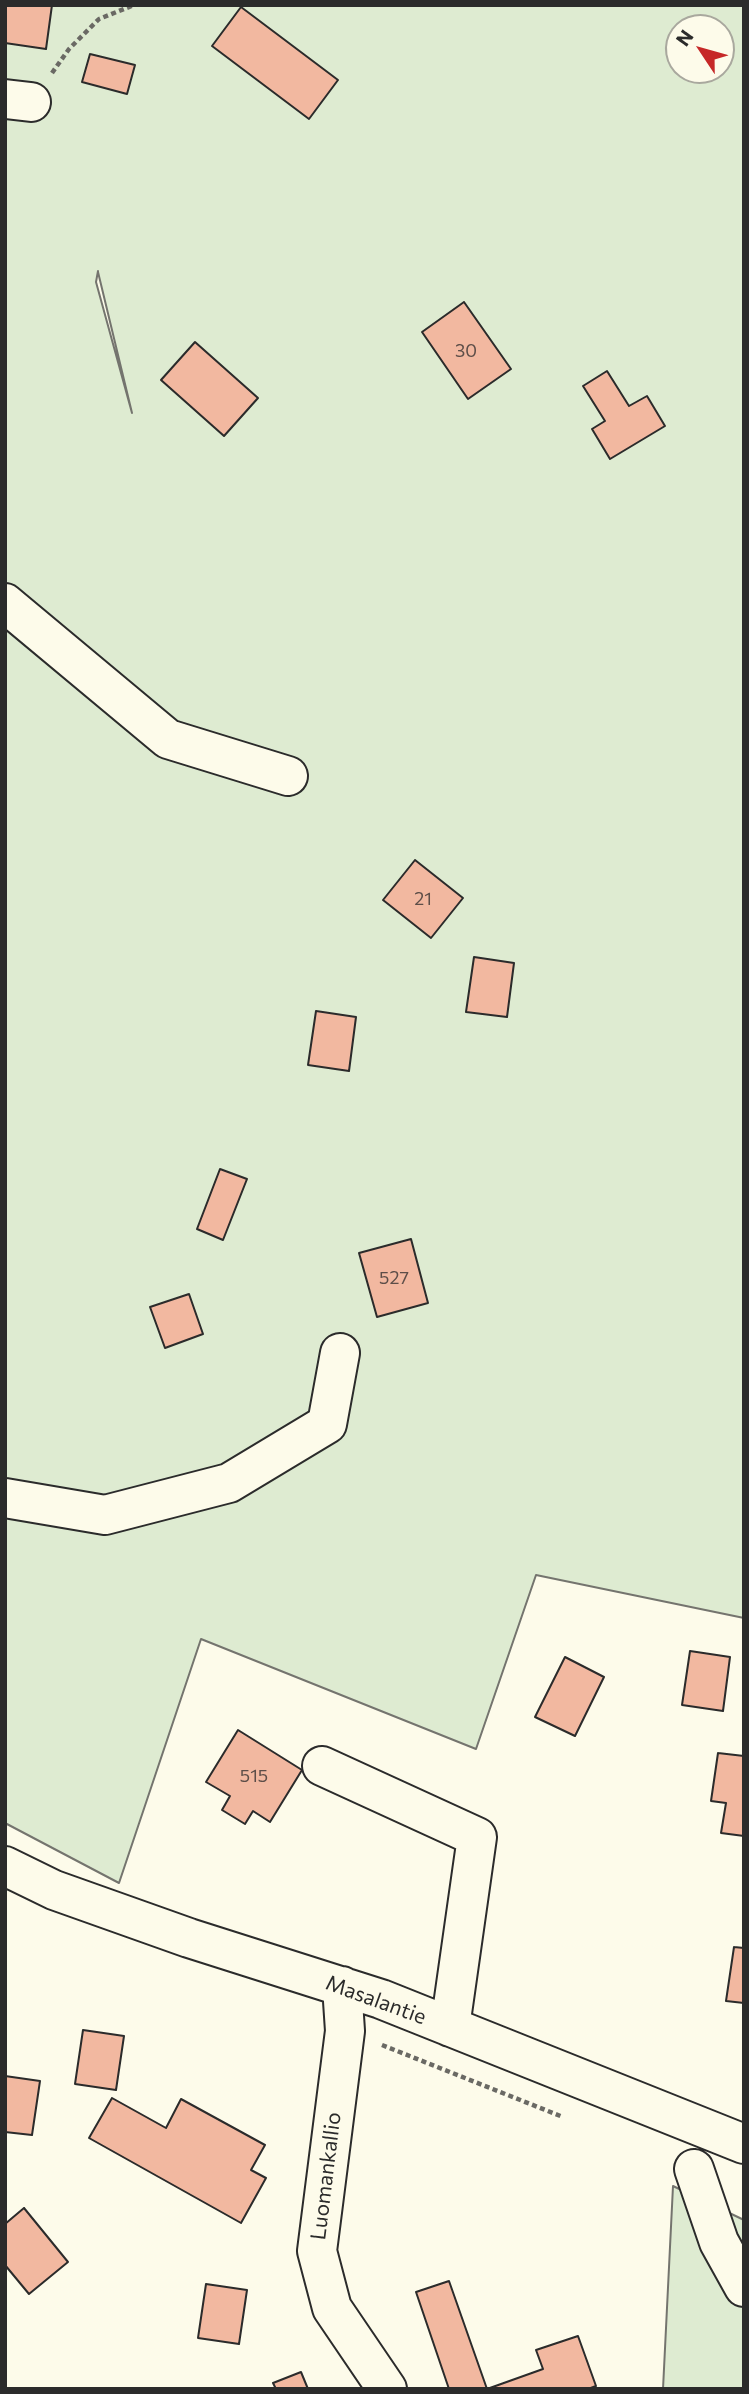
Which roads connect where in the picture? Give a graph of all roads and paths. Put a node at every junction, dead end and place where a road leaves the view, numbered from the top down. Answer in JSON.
{"nodes":[{"id":1,"x":134,"y":5,"type":"edge"},
{"id":2,"x":18,"y":101,"type":"edge"},
{"id":3,"x":5,"y":603,"type":"edge"},
{"id":4,"x":288,"y":776,"type":"dead end"},
{"id":5,"x":340,"y":1353,"type":"dead end"},
{"id":6,"x":5,"y":1498,"type":"edge"},
{"id":7,"x":322,"y":1766,"type":"dead end"},
{"id":8,"x":5,"y":1866,"type":"edge"},
{"id":9,"x":342,"y":1986,"type":"junction"},
{"id":10,"x":450,"y":2027,"type":"junction"},
{"id":11,"x":744,"y":2144,"type":"edge"},
{"id":12,"x":694,"y":2169,"type":"dead end"},
{"id":13,"x":744,"y":2287,"type":"edge"},
{"id":14,"x":387,"y":2389,"type":"edge"}],
"edges":[{"from":1,"to":2,"type":"path"},
{"from":3,"to":4,"type":"street"},
{"from":5,"to":6,"type":"street"},
{"from":7,"to":10,"type":"street"},
{"from":8,"to":9,"type":"street","name":"Masalantie"},
{"from":9,"to":10,"type":"street","name":"Masalantie"},
{"from":9,"to":14,"type":"street","name":"Luomankallio"},
{"from":10,"to":11,"type":"street","name":"Masalantie"},
{"from":12,"to":13,"type":"street"}]}
